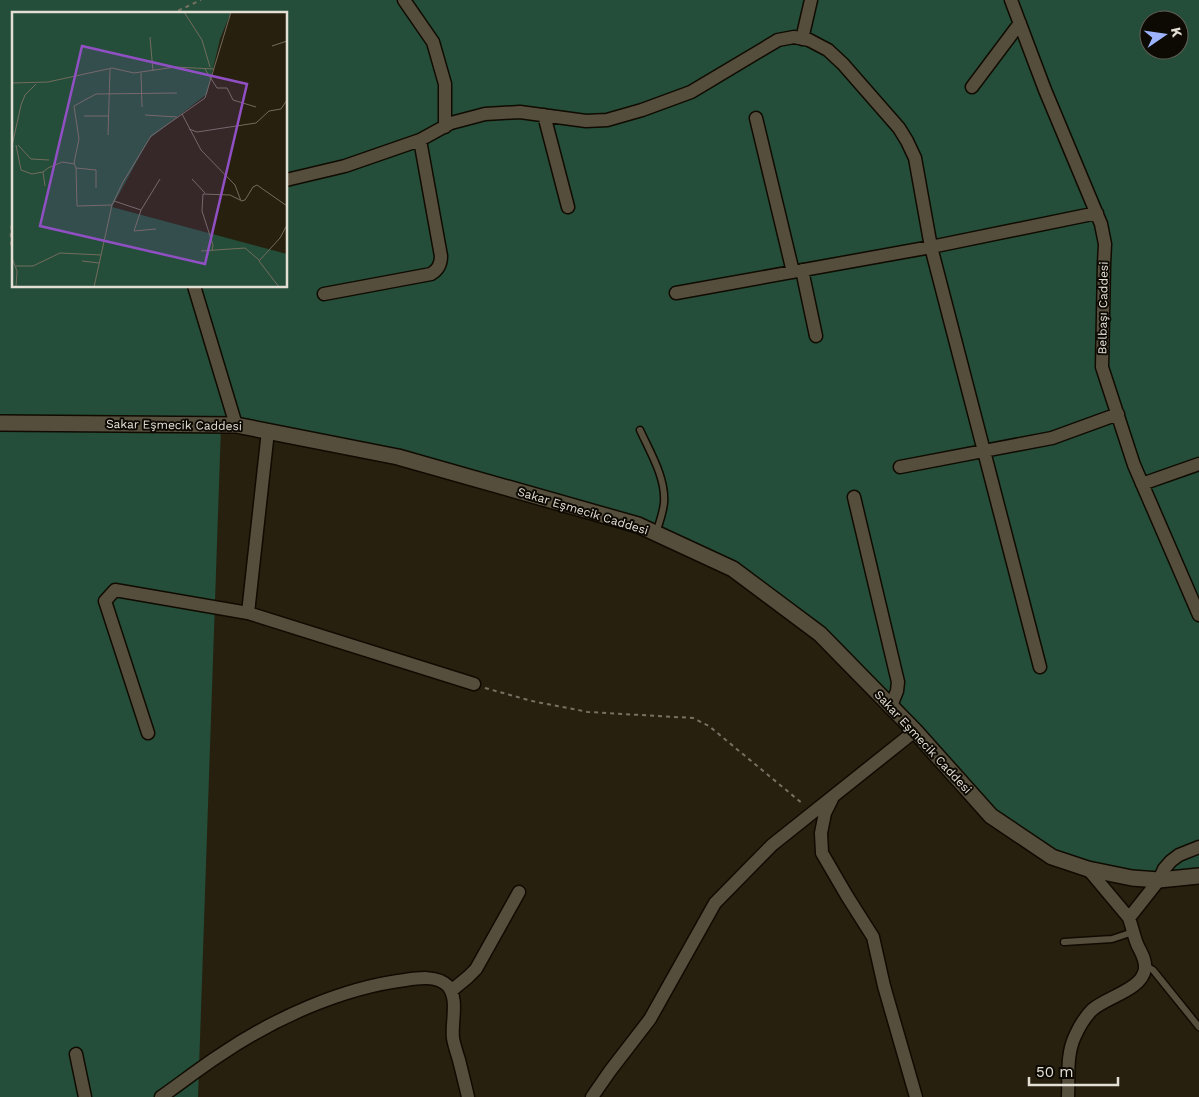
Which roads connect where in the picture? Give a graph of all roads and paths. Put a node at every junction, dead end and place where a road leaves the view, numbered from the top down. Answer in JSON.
{"nodes":[{"id":1,"x":201,"y":0,"type":"edge"},
{"id":2,"x":404,"y":0,"type":"edge"},
{"id":3,"x":811,"y":0,"type":"edge"},
{"id":4,"x":1011,"y":0,"type":"edge"},
{"id":5,"x":175,"y":12,"type":"edge"},
{"id":6,"x":1020,"y":23,"type":"junction"},
{"id":7,"x":802,"y":38,"type":"junction"},
{"id":8,"x":972,"y":87,"type":"dead end"},
{"id":9,"x":544,"y":115,"type":"junction"},
{"id":10,"x":756,"y":118,"type":"dead end"},
{"id":11,"x":445,"y":127,"type":"junction"},
{"id":12,"x":420,"y":140,"type":"junction"},
{"id":13,"x":288,"y":180,"type":"edge"},
{"id":14,"x":568,"y":207,"type":"dead end"},
{"id":15,"x":1097,"y":213,"type":"junction"},
{"id":16,"x":12,"y":221,"type":"edge"},
{"id":17,"x":931,"y":247,"type":"junction"},
{"id":18,"x":12,"y":250,"type":"edge"},
{"id":19,"x":798,"y":271,"type":"junction"},
{"id":20,"x":195,"y":288,"type":"edge"},
{"id":21,"x":676,"y":293,"type":"dead end"},
{"id":22,"x":324,"y":294,"type":"dead end"},
{"id":23,"x":816,"y":336,"type":"dead end"},
{"id":24,"x":1118,"y":414,"type":"junction"},
{"id":25,"x":0,"y":423,"type":"edge"},
{"id":26,"x":236,"y":425,"type":"junction"},
{"id":27,"x":640,"y":430,"type":"dead end"},
{"id":28,"x":268,"y":431,"type":"junction"},
{"id":29,"x":984,"y":450,"type":"junction"},
{"id":30,"x":1199,"y":464,"type":"edge"},
{"id":31,"x":900,"y":467,"type":"dead end"},
{"id":32,"x":1142,"y":484,"type":"junction"},
{"id":33,"x":854,"y":497,"type":"dead end"},
{"id":34,"x":656,"y":534,"type":"junction"},
{"id":35,"x":248,"y":613,"type":"junction"},
{"id":36,"x":1199,"y":616,"type":"edge"},
{"id":37,"x":1040,"y":668,"type":"dead end"},
{"id":38,"x":474,"y":684,"type":"joint"},
{"id":39,"x":891,"y":706,"type":"junction"},
{"id":40,"x":915,"y":731,"type":"junction"},
{"id":41,"x":148,"y":733,"type":"dead end"},
{"id":42,"x":834,"y":795,"type":"junction"},
{"id":43,"x":812,"y":812,"type":"junction"},
{"id":44,"x":1199,"y":847,"type":"edge"},
{"id":45,"x":1088,"y":869,"type":"junction"},
{"id":46,"x":1199,"y":876,"type":"edge"},
{"id":47,"x":1159,"y":880,"type":"junction"},
{"id":48,"x":519,"y":892,"type":"dead end"},
{"id":49,"x":1129,"y":918,"type":"junction"},
{"id":50,"x":1133,"y":932,"type":"junction"},
{"id":51,"x":1064,"y":942,"type":"dead end"},
{"id":52,"x":1145,"y":965,"type":"junction"},
{"id":53,"x":451,"y":991,"type":"junction"},
{"id":54,"x":1199,"y":1026,"type":"edge"},
{"id":55,"x":76,"y":1054,"type":"dead end"},
{"id":56,"x":85,"y":1097,"type":"edge"},
{"id":57,"x":161,"y":1097,"type":"edge"},
{"id":58,"x":468,"y":1097,"type":"edge"},
{"id":59,"x":592,"y":1097,"type":"edge"},
{"id":60,"x":916,"y":1097,"type":"edge"},
{"id":61,"x":1068,"y":1097,"type":"edge"}],
"edges":[{"from":1,"to":5,"type":"path"},
{"from":2,"to":11,"type":"street"},
{"from":3,"to":7,"type":"street"},
{"from":4,"to":6,"type":"street","name":"Belbaşı Caddesi"},
{"from":6,"to":8,"type":"street"},
{"from":6,"to":15,"type":"street","name":"Belbaşı Caddesi"},
{"from":7,"to":9,"type":"street"},
{"from":7,"to":17,"type":"street"},
{"from":9,"to":11,"type":"street"},
{"from":9,"to":14,"type":"street"},
{"from":10,"to":19,"type":"street"},
{"from":11,"to":12,"type":"street"},
{"from":12,"to":13,"type":"street"},
{"from":12,"to":22,"type":"street"},
{"from":15,"to":17,"type":"street"},
{"from":15,"to":24,"type":"street","name":"Belbaşı Caddesi"},
{"from":16,"to":18,"type":"path"},
{"from":17,"to":19,"type":"street"},
{"from":17,"to":29,"type":"street"},
{"from":19,"to":21,"type":"street"},
{"from":19,"to":23,"type":"street"},
{"from":20,"to":26,"type":"street"},
{"from":24,"to":29,"type":"street"},
{"from":24,"to":32,"type":"street","name":"Belbaşı Caddesi"},
{"from":25,"to":26,"type":"street","name":"Sakar Eşmecik Caddesi"},
{"from":26,"to":28,"type":"street","name":"Sakar Eşmecik Caddesi"},
{"from":27,"to":34,"type":"lane"},
{"from":28,"to":34,"type":"street","name":"Sakar Eşmecik Caddesi"},
{"from":28,"to":35,"type":"street"},
{"from":29,"to":31,"type":"street"},
{"from":29,"to":37,"type":"street"},
{"from":30,"to":32,"type":"street"},
{"from":32,"to":36,"type":"street","name":"Belbaşı Caddesi"},
{"from":33,"to":39,"type":"street"},
{"from":34,"to":39,"type":"street","name":"Sakar Eşmecik Caddesi"},
{"from":35,"to":38,"type":"street"},
{"from":35,"to":41,"type":"street"},
{"from":38,"to":43,"type":"path"},
{"from":39,"to":40,"type":"street","name":"Sakar Eşmecik Caddesi"},
{"from":40,"to":42,"type":"street"},
{"from":40,"to":45,"type":"street","name":"Sakar Eşmecik Caddesi"},
{"from":42,"to":43,"type":"street"},
{"from":42,"to":60,"type":"street"},
{"from":43,"to":59,"type":"street"},
{"from":44,"to":47,"type":"street"},
{"from":45,"to":47,"type":"street","name":"Sakar Eşmecik Caddesi"},
{"from":45,"to":49,"type":"street"},
{"from":46,"to":47,"type":"street","name":"Sakar Eşmecik Caddesi"},
{"from":47,"to":49,"type":"street"},
{"from":48,"to":53,"type":"street"},
{"from":49,"to":50,"type":"street"},
{"from":50,"to":51,"type":"lane"},
{"from":50,"to":52,"type":"street"},
{"from":52,"to":54,"type":"lane"},
{"from":52,"to":61,"type":"street"},
{"from":53,"to":57,"type":"street"},
{"from":53,"to":58,"type":"street"},
{"from":55,"to":56,"type":"street"}]}
